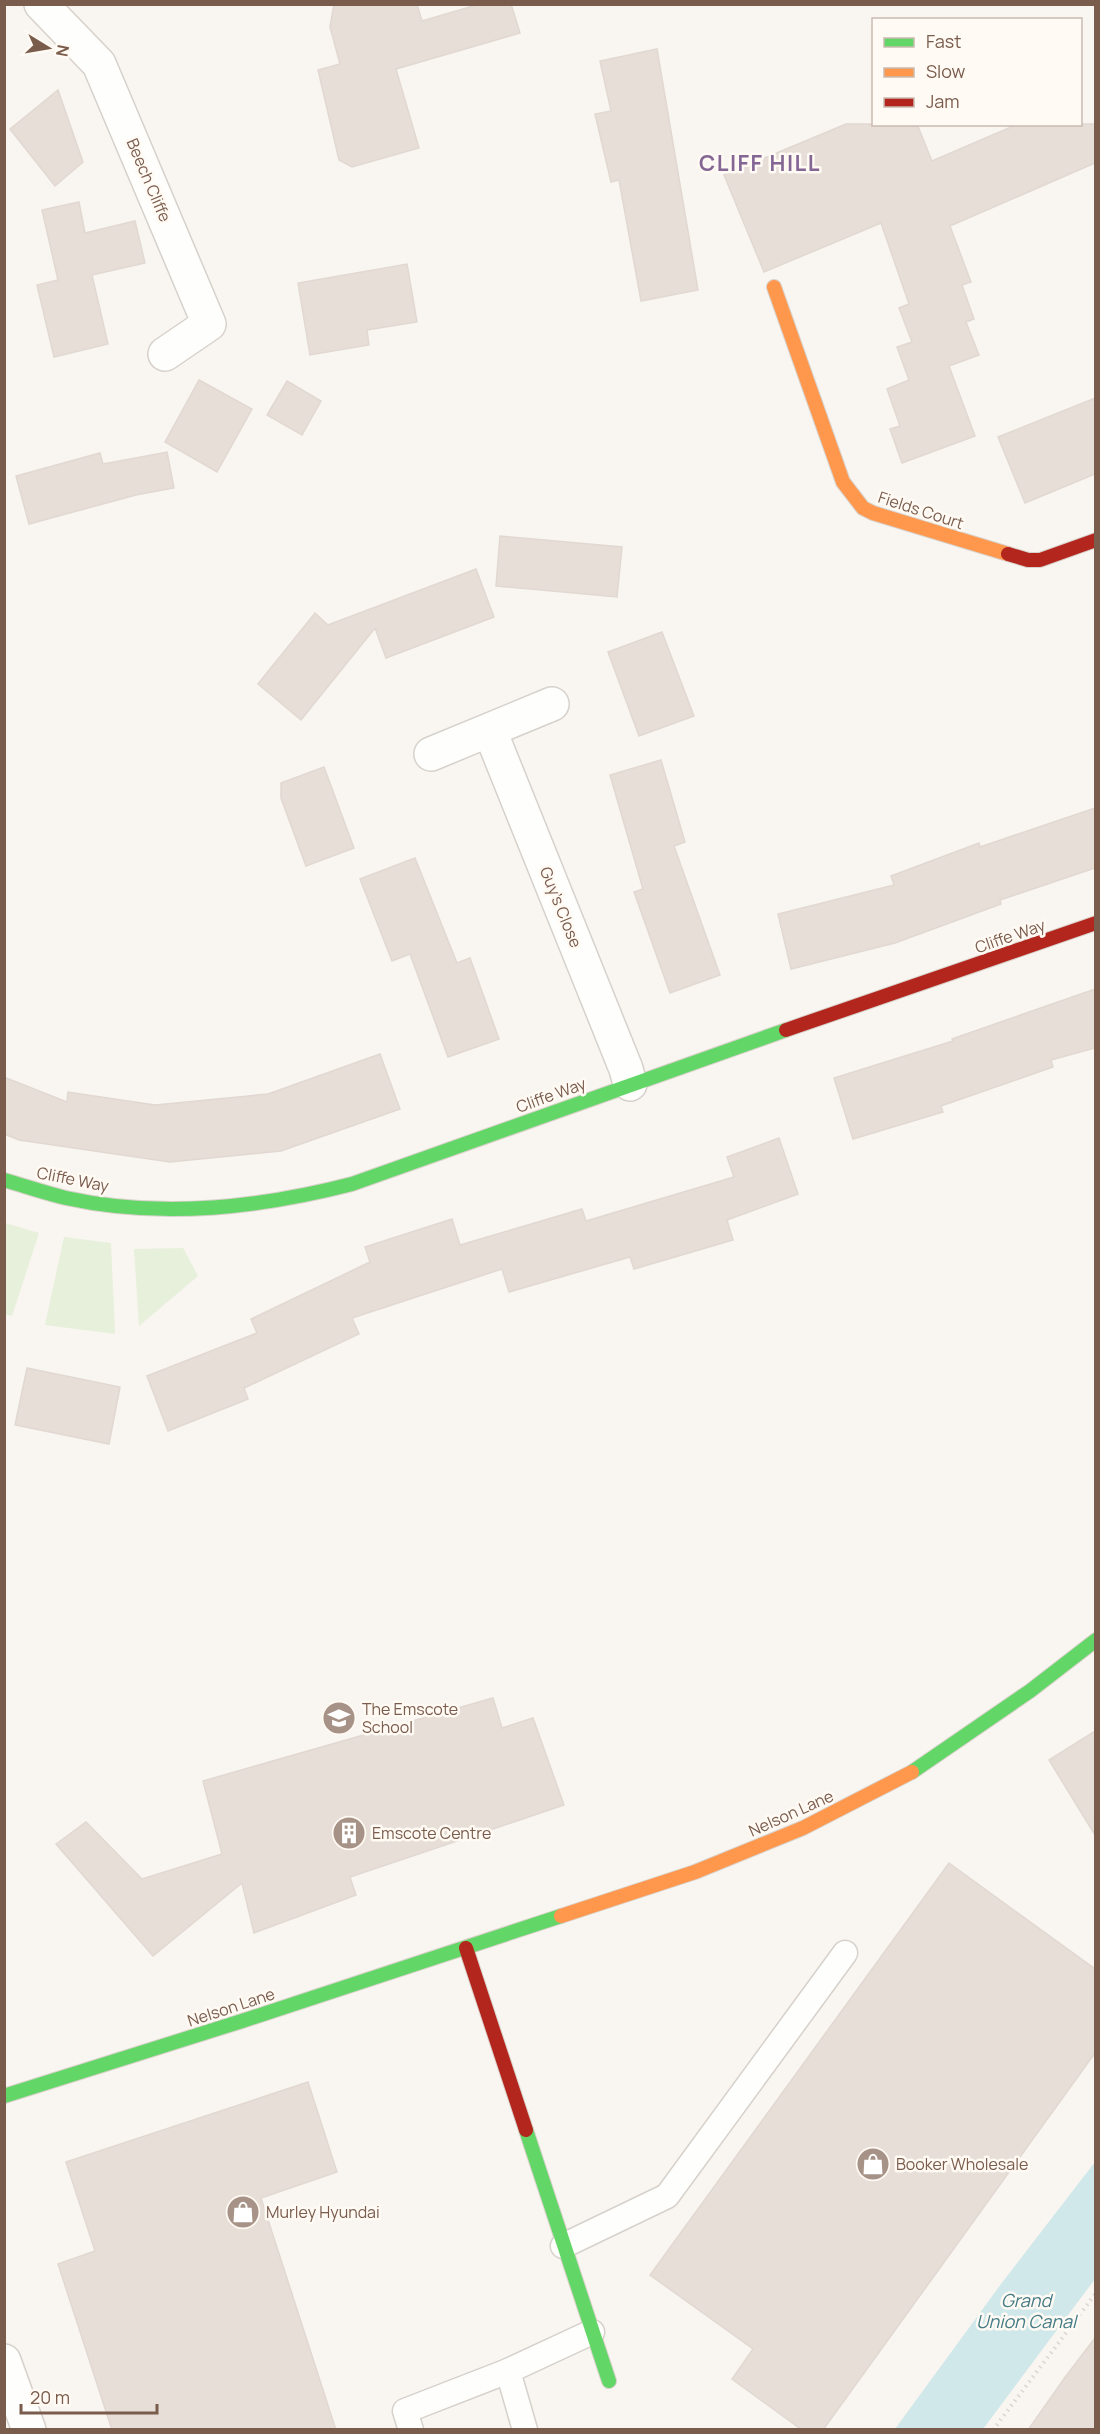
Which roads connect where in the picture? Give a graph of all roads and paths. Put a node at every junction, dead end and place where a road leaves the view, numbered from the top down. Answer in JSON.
{"nodes":[{"id":1,"x":41,"y":4,"type":"edge"},
{"id":2,"x":774,"y":287,"type":"dead end"},
{"id":3,"x":165,"y":354,"type":"dead end"},
{"id":4,"x":1095,"y":540,"type":"edge"},
{"id":5,"x":552,"y":704,"type":"dead end"},
{"id":6,"x":490,"y":731,"type":"junction"},
{"id":7,"x":431,"y":754,"type":"dead end"},
{"id":8,"x":1095,"y":923,"type":"edge"},
{"id":9,"x":630,"y":1084,"type":"junction"},
{"id":10,"x":4,"y":1180,"type":"edge"},
{"id":11,"x":1095,"y":1640,"type":"edge"},
{"id":12,"x":466,"y":1948,"type":"junction"},
{"id":13,"x":845,"y":1953,"type":"dead end"},
{"id":14,"x":4,"y":2096,"type":"edge"},
{"id":15,"x":563,"y":2247,"type":"junction"},
{"id":16,"x":1095,"y":2293,"type":"edge"},
{"id":17,"x":592,"y":2332,"type":"junction"},
{"id":18,"x":4,"y":2361,"type":"edge"},
{"id":19,"x":508,"y":2371,"type":"junction"},
{"id":20,"x":609,"y":2381,"type":"dead end"},
{"id":21,"x":29,"y":2430,"type":"edge"},
{"id":22,"x":411,"y":2430,"type":"edge"},
{"id":23,"x":525,"y":2430,"type":"edge"},
{"id":24,"x":993,"y":2430,"type":"edge"}],
"edges":[{"from":1,"to":3,"type":"street","name":"Beech Cliffe"},
{"from":2,"to":4,"type":"street","name":"Fields Court"},
{"from":5,"to":6,"type":"street"},
{"from":6,"to":7,"type":"street"},
{"from":6,"to":9,"type":"street","name":"Guy's Close"},
{"from":8,"to":9,"type":"street","name":"Cliffe Way"},
{"from":9,"to":10,"type":"street","name":"Cliffe Way"},
{"from":11,"to":12,"type":"street","name":"Nelson Lane"},
{"from":12,"to":14,"type":"street","name":"Nelson Lane"},
{"from":12,"to":15,"type":"street"},
{"from":13,"to":15,"type":"lane"},
{"from":15,"to":17,"type":"street"},
{"from":16,"to":24,"type":"path"},
{"from":17,"to":19,"type":"lane"},
{"from":17,"to":20,"type":"street"},
{"from":18,"to":21,"type":"street"},
{"from":19,"to":22,"type":"lane"},
{"from":19,"to":23,"type":"lane"}]}
